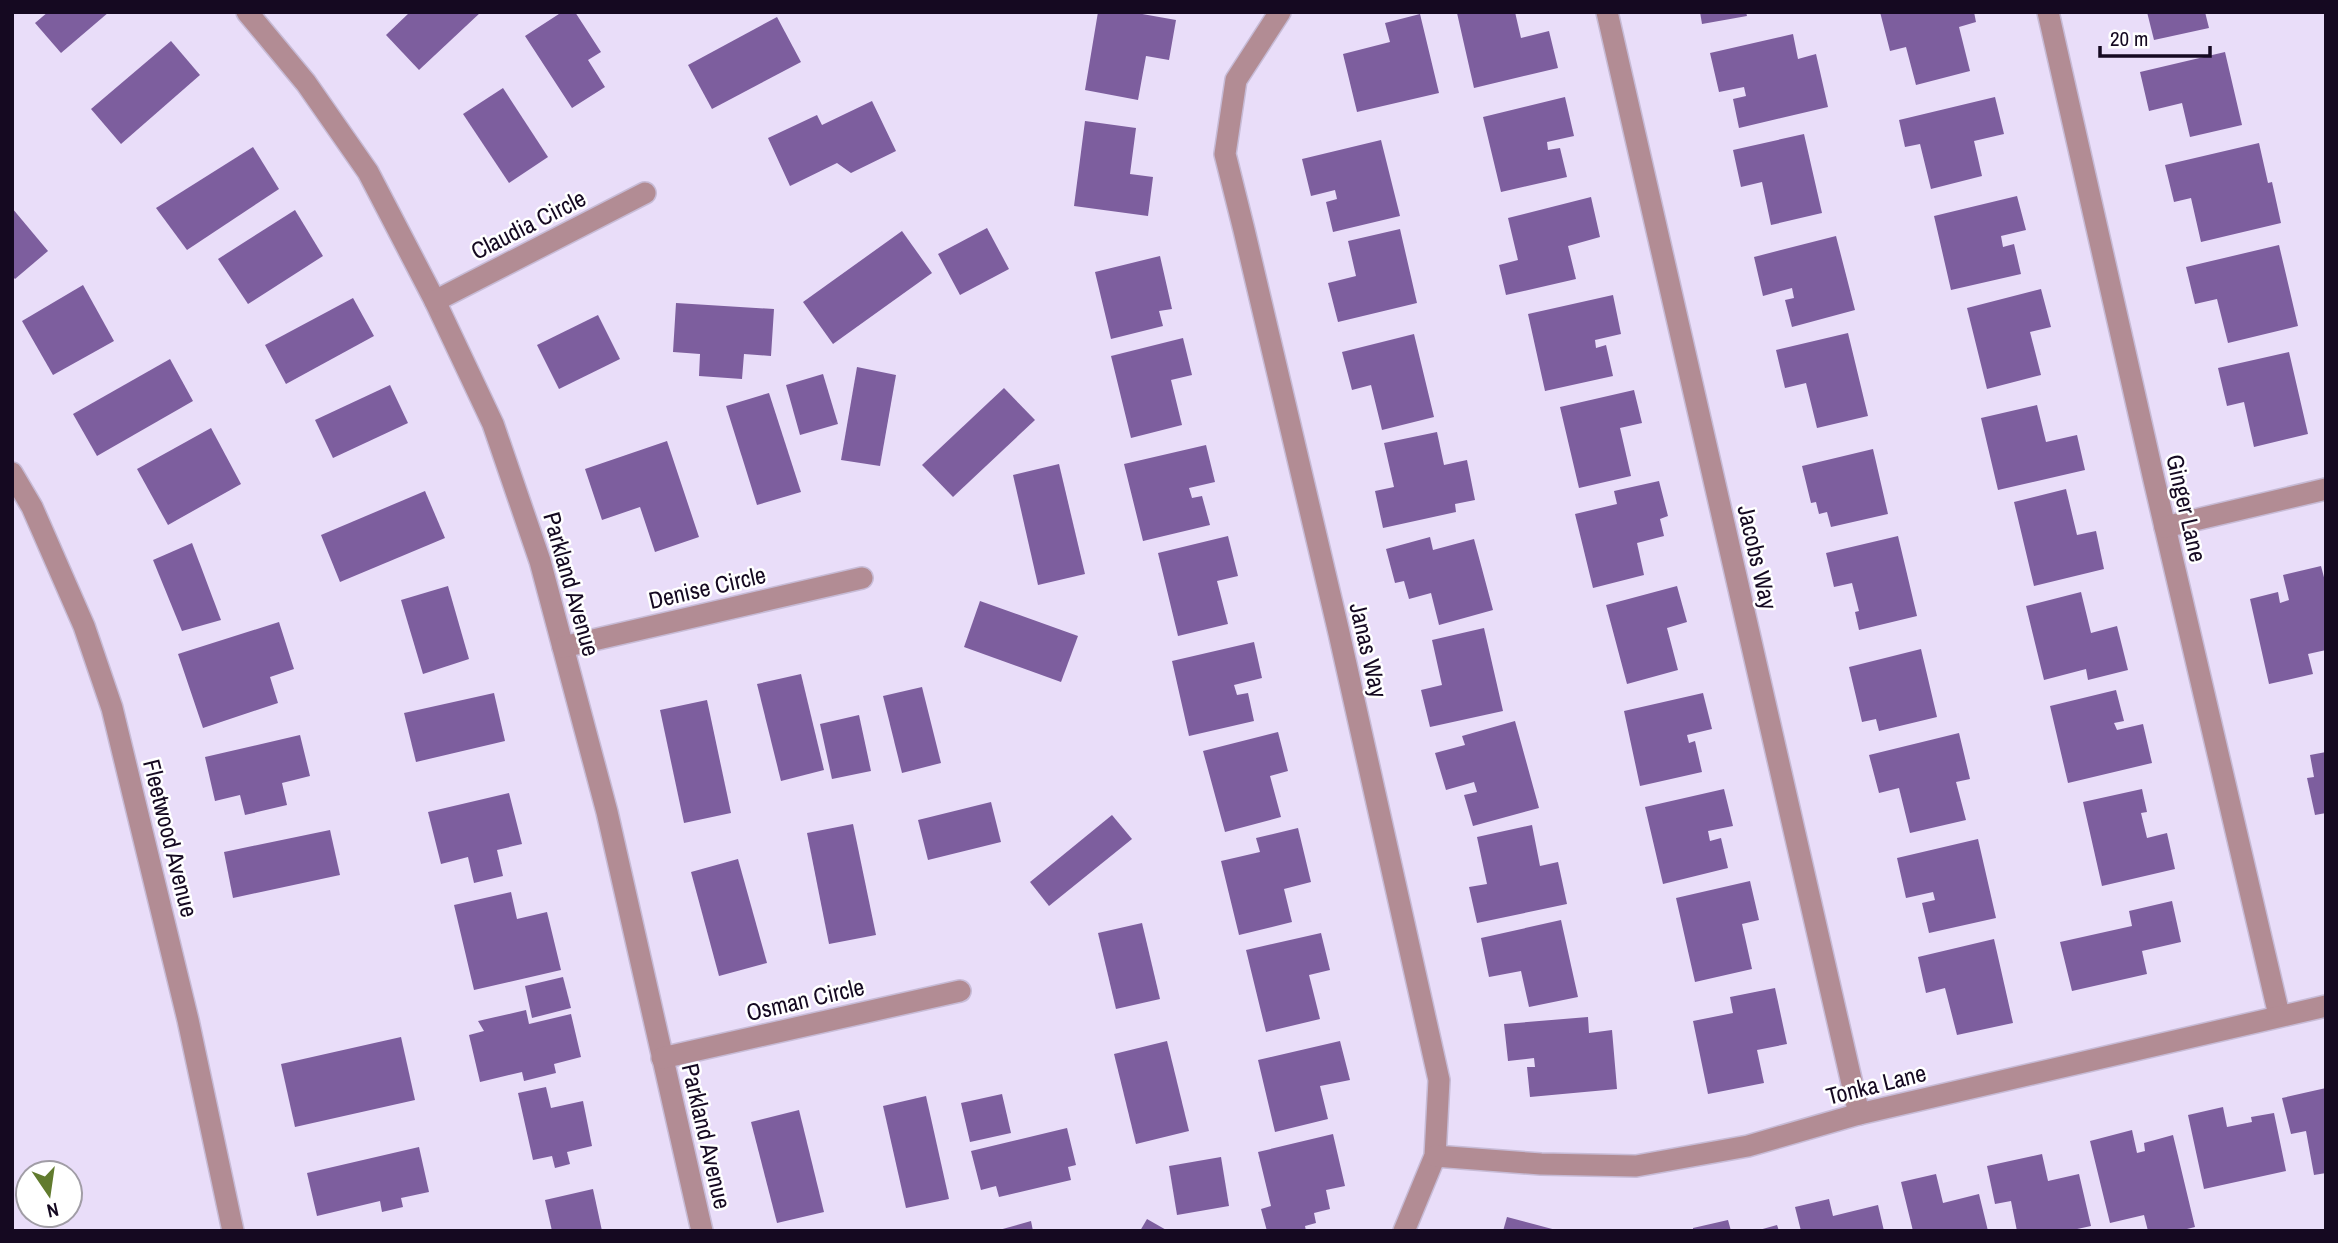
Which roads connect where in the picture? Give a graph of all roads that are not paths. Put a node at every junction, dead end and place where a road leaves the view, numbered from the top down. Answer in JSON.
{"nodes":[{"id":1,"x":247,"y":12,"type":"edge"},
{"id":2,"x":1280,"y":12,"type":"edge"},
{"id":3,"x":1607,"y":12,"type":"edge"},
{"id":4,"x":2048,"y":12,"type":"edge"},
{"id":5,"x":645,"y":193,"type":"dead end"},
{"id":6,"x":435,"y":301,"type":"junction"},
{"id":7,"x":12,"y":473,"type":"edge"},
{"id":8,"x":2326,"y":489,"type":"edge"},
{"id":9,"x":2165,"y":527,"type":"junction"},
{"id":10,"x":862,"y":578,"type":"dead end"},
{"id":11,"x":563,"y":647,"type":"junction"},
{"id":12,"x":960,"y":991,"type":"dead end"},
{"id":13,"x":2326,"y":1006,"type":"edge"},
{"id":14,"x":2279,"y":1016,"type":"junction"},
{"id":15,"x":662,"y":1058,"type":"junction"},
{"id":16,"x":1859,"y":1114,"type":"junction"},
{"id":17,"x":1435,"y":1156,"type":"junction"},
{"id":18,"x":233,"y":1231,"type":"edge"},
{"id":19,"x":702,"y":1231,"type":"edge"},
{"id":20,"x":1405,"y":1231,"type":"edge"}],
"edges":[{"from":1,"to":6,"type":"street","name":"Parkland Avenue"},
{"from":2,"to":17,"type":"street","name":"Janas Way"},
{"from":3,"to":16,"type":"street","name":"Jacobs Way"},
{"from":4,"to":9,"type":"street","name":"Ginger Lane"},
{"from":5,"to":6,"type":"street","name":"Claudia Circle"},
{"from":6,"to":11,"type":"street","name":"Parkland Avenue"},
{"from":7,"to":18,"type":"street","name":"Fleetwood Avenue"},
{"from":8,"to":9,"type":"street"},
{"from":9,"to":14,"type":"street","name":"Ginger Lane"},
{"from":10,"to":11,"type":"street","name":"Denise Circle"},
{"from":11,"to":15,"type":"street","name":"Parkland Avenue"},
{"from":12,"to":15,"type":"street","name":"Osman Circle"},
{"from":13,"to":14,"type":"street","name":"Tonka Lane"},
{"from":14,"to":16,"type":"street","name":"Tonka Lane"},
{"from":15,"to":19,"type":"street","name":"Parkland Avenue"},
{"from":16,"to":17,"type":"street","name":"Tonka Lane"},
{"from":17,"to":20,"type":"street","name":"Janas Way"}]}
